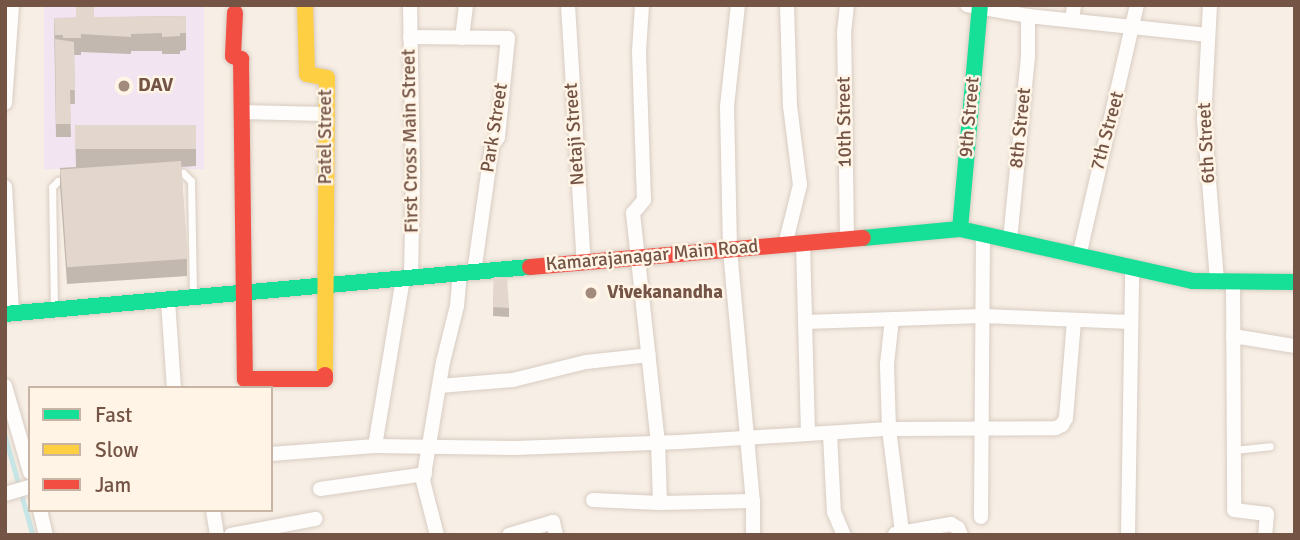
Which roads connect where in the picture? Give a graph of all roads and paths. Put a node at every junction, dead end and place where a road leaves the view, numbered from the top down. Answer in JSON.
{"nodes":[{"id":1,"x":12,"y":5,"type":"edge"},
{"id":2,"x":305,"y":5,"type":"edge"},
{"id":3,"x":410,"y":5,"type":"edge"},
{"id":4,"x":466,"y":5,"type":"edge"},
{"id":5,"x":568,"y":5,"type":"edge"},
{"id":6,"x":642,"y":5,"type":"edge"},
{"id":7,"x":738,"y":5,"type":"edge"},
{"id":8,"x":787,"y":5,"type":"edge"},
{"id":9,"x":847,"y":5,"type":"edge"},
{"id":10,"x":1137,"y":5,"type":"edge"},
{"id":11,"x":1210,"y":5,"type":"edge"},
{"id":12,"x":976,"y":6,"type":"edge"},
{"id":13,"x":235,"y":13,"type":"dead end"},
{"id":14,"x":1073,"y":13,"type":"edge"},
{"id":15,"x":1028,"y":16,"type":"junction"},
{"id":16,"x":1132,"y":27,"type":"junction"},
{"id":17,"x":1208,"y":35,"type":"junction"},
{"id":18,"x":410,"y":37,"type":"junction"},
{"id":19,"x":463,"y":38,"type":"junction"},
{"id":20,"x":5,"y":103,"type":"edge"},
{"id":21,"x":242,"y":112,"type":"junction"},
{"id":22,"x":325,"y":114,"type":"junction"},
{"id":23,"x":169,"y":174,"type":"edge"},
{"id":24,"x":85,"y":179,"type":"edge"},
{"id":25,"x":5,"y":187,"type":"edge"},
{"id":26,"x":960,"y":229,"type":"junction"},
{"id":27,"x":983,"y":234,"type":"junction"},
{"id":28,"x":847,"y":239,"type":"junction"},
{"id":29,"x":1010,"y":240,"type":"junction"},
{"id":30,"x":803,"y":243,"type":"junction"},
{"id":31,"x":785,"y":245,"type":"junction"},
{"id":32,"x":730,"y":250,"type":"junction"},
{"id":33,"x":1079,"y":256,"type":"junction"},
{"id":34,"x":637,"y":258,"type":"junction"},
{"id":35,"x":584,"y":262,"type":"junction"},
{"id":36,"x":1132,"y":268,"type":"junction"},
{"id":37,"x":467,"y":273,"type":"junction"},
{"id":38,"x":407,"y":278,"type":"junction"},
{"id":39,"x":1225,"y":281,"type":"junction"},
{"id":40,"x":1295,"y":282,"type":"edge"},
{"id":41,"x":327,"y":285,"type":"junction"},
{"id":42,"x":244,"y":293,"type":"junction"},
{"id":43,"x":193,"y":298,"type":"junction"},
{"id":44,"x":168,"y":301,"type":"junction"},
{"id":45,"x":54,"y":310,"type":"junction"},
{"id":46,"x":9,"y":313,"type":"edge"},
{"id":47,"x":983,"y":316,"type":"junction"},
{"id":48,"x":892,"y":319,"type":"junction"},
{"id":49,"x":1074,"y":320,"type":"junction"},
{"id":50,"x":805,"y":322,"type":"junction"},
{"id":51,"x":1131,"y":322,"type":"junction"},
{"id":52,"x":1233,"y":336,"type":"junction"},
{"id":53,"x":1295,"y":346,"type":"edge"},
{"id":54,"x":649,"y":355,"type":"junction"},
{"id":55,"x":245,"y":384,"type":"edge"},
{"id":56,"x":174,"y":386,"type":"edge"},
{"id":57,"x":439,"y":386,"type":"junction"},
{"id":58,"x":6,"y":394,"type":"edge"},
{"id":59,"x":982,"y":427,"type":"junction"},
{"id":60,"x":889,"y":429,"type":"junction"},
{"id":61,"x":808,"y":434,"type":"junction"},
{"id":62,"x":830,"y":434,"type":"junction"},
{"id":63,"x":748,"y":439,"type":"junction"},
{"id":64,"x":658,"y":442,"type":"junction"},
{"id":65,"x":375,"y":446,"type":"junction"},
{"id":66,"x":429,"y":446,"type":"junction"},
{"id":67,"x":1270,"y":446,"type":"dead end"},
{"id":68,"x":1233,"y":450,"type":"junction"},
{"id":69,"x":273,"y":454,"type":"edge"},
{"id":70,"x":28,"y":463,"type":"edge"},
{"id":71,"x":425,"y":474,"type":"junction"},
{"id":72,"x":28,"y":488,"type":"edge"},
{"id":73,"x":320,"y":489,"type":"dead end"},
{"id":74,"x":10,"y":493,"type":"edge"},
{"id":75,"x":593,"y":500,"type":"dead end"},
{"id":76,"x":753,"y":501,"type":"junction"},
{"id":77,"x":660,"y":503,"type":"junction"},
{"id":78,"x":40,"y":512,"type":"edge"},
{"id":79,"x":213,"y":512,"type":"edge"},
{"id":80,"x":981,"y":517,"type":"dead end"},
{"id":81,"x":315,"y":519,"type":"dead end"},
{"id":82,"x":555,"y":528,"type":"edge"},
{"id":83,"x":897,"y":533,"type":"edge"},
{"id":84,"x":46,"y":535,"type":"edge"},
{"id":85,"x":217,"y":535,"type":"edge"},
{"id":86,"x":231,"y":535,"type":"edge"},
{"id":87,"x":437,"y":535,"type":"edge"},
{"id":88,"x":509,"y":535,"type":"edge"},
{"id":89,"x":753,"y":535,"type":"edge"},
{"id":90,"x":844,"y":535,"type":"edge"},
{"id":91,"x":961,"y":535,"type":"edge"},
{"id":92,"x":1128,"y":535,"type":"edge"},
{"id":93,"x":1265,"y":535,"type":"edge"}],
"edges":[{"from":1,"to":20,"type":"street"},
{"from":2,"to":22,"type":"main road","name":"Patel Street"},
{"from":3,"to":18,"type":"street","name":"First Cross Main Street"},
{"from":4,"to":19,"type":"street"},
{"from":5,"to":35,"type":"street","name":"Netaji Street"},
{"from":6,"to":34,"type":"street"},
{"from":7,"to":32,"type":"street"},
{"from":8,"to":31,"type":"street"},
{"from":9,"to":28,"type":"street","name":"10th Street"},
{"from":10,"to":16,"type":"street","name":"7th Street"},
{"from":11,"to":17,"type":"street","name":"6th Street"},
{"from":12,"to":15,"type":"street"},
{"from":12,"to":26,"type":"main road","name":"9th Street"},
{"from":13,"to":21,"type":"main road"},
{"from":14,"to":15,"type":"street"},
{"from":14,"to":16,"type":"street"},
{"from":15,"to":29,"type":"street","name":"8th Street"},
{"from":16,"to":17,"type":"street"},
{"from":16,"to":33,"type":"street","name":"7th Street"},
{"from":17,"to":39,"type":"street","name":"6th Street"},
{"from":18,"to":19,"type":"street","name":"Park Street"},
{"from":18,"to":38,"type":"street","name":"First Cross Main Street"},
{"from":19,"to":37,"type":"street","name":"Park Street"},
{"from":21,"to":22,"type":"street"},
{"from":21,"to":42,"type":"main road"},
{"from":22,"to":41,"type":"main road","name":"Patel Street"},
{"from":23,"to":43,"type":"lane"},
{"from":24,"to":45,"type":"lane"},
{"from":25,"to":46,"type":"street"},
{"from":26,"to":27,"type":"main road","name":"Kamarajanagar Main Road"},
{"from":26,"to":28,"type":"main road","name":"Kamarajanagar Main Road"},
{"from":27,"to":29,"type":"main road","name":"Kamarajanagar Main Road"},
{"from":27,"to":47,"type":"street"},
{"from":28,"to":30,"type":"main road","name":"Kamarajanagar Main Road"},
{"from":29,"to":33,"type":"main road","name":"Kamarajanagar Main Road"},
{"from":30,"to":31,"type":"main road","name":"Kamarajanagar Main Road"},
{"from":30,"to":50,"type":"street"},
{"from":31,"to":32,"type":"main road","name":"Kamarajanagar Main Road"},
{"from":32,"to":34,"type":"main road","name":"Kamarajanagar Main Road"},
{"from":32,"to":63,"type":"street"},
{"from":33,"to":36,"type":"main road","name":"Kamarajanagar Main Road"},
{"from":34,"to":35,"type":"main road","name":"Kamarajanagar Main Road"},
{"from":34,"to":54,"type":"street"},
{"from":35,"to":37,"type":"main road","name":"Kamarajanagar Main Road"},
{"from":36,"to":39,"type":"main road","name":"Kamarajanagar Main Road"},
{"from":36,"to":51,"type":"street"},
{"from":37,"to":38,"type":"main road","name":"Kamarajanagar Main Road"},
{"from":37,"to":57,"type":"street"},
{"from":38,"to":41,"type":"main road","name":"Kamarajanagar Main Road"},
{"from":38,"to":65,"type":"street","name":"First Cross Main Street"},
{"from":39,"to":40,"type":"main road","name":"Kamarajanagar Main Road"},
{"from":39,"to":52,"type":"street","name":"6th Street"},
{"from":41,"to":42,"type":"main road","name":"Kamarajanagar Main Road"},
{"from":41,"to":55,"type":"main road","name":"Patel Street"},
{"from":42,"to":43,"type":"main road","name":"Kamarajanagar Main Road"},
{"from":42,"to":55,"type":"main road"},
{"from":43,"to":44,"type":"main road","name":"Kamarajanagar Main Road"},
{"from":44,"to":45,"type":"main road","name":"Kamarajanagar Main Road"},
{"from":44,"to":56,"type":"street"},
{"from":45,"to":46,"type":"main road","name":"Kamarajanagar Main Road"},
{"from":47,"to":48,"type":"street"},
{"from":47,"to":49,"type":"street"},
{"from":47,"to":59,"type":"street"},
{"from":48,"to":50,"type":"street"},
{"from":48,"to":60,"type":"street"},
{"from":49,"to":51,"type":"street"},
{"from":49,"to":59,"type":"street"},
{"from":50,"to":61,"type":"street"},
{"from":51,"to":92,"type":"street"},
{"from":52,"to":53,"type":"street"},
{"from":52,"to":68,"type":"street","name":"6th Street"},
{"from":54,"to":57,"type":"street"},
{"from":54,"to":64,"type":"street"},
{"from":57,"to":66,"type":"street"},
{"from":58,"to":70,"type":"street"},
{"from":59,"to":60,"type":"street"},
{"from":59,"to":80,"type":"street"},
{"from":60,"to":62,"type":"street"},
{"from":60,"to":83,"type":"street"},
{"from":61,"to":62,"type":"street"},
{"from":61,"to":63,"type":"street"},
{"from":62,"to":90,"type":"street"},
{"from":63,"to":64,"type":"street"},
{"from":63,"to":76,"type":"street"},
{"from":64,"to":66,"type":"street"},
{"from":64,"to":77,"type":"street"},
{"from":65,"to":66,"type":"street"},
{"from":65,"to":69,"type":"street"},
{"from":66,"to":71,"type":"street"},
{"from":67,"to":68,"type":"lane"},
{"from":68,"to":93,"type":"street","name":"6th Street"},
{"from":71,"to":73,"type":"street"},
{"from":71,"to":87,"type":"street"},
{"from":72,"to":74,"type":"street"},
{"from":75,"to":77,"type":"street"},
{"from":76,"to":77,"type":"street"},
{"from":76,"to":89,"type":"street"},
{"from":78,"to":84,"type":"street"},
{"from":79,"to":85,"type":"street"},
{"from":81,"to":86,"type":"street"},
{"from":82,"to":88,"type":"street"},
{"from":83,"to":91,"type":"street"}]}
